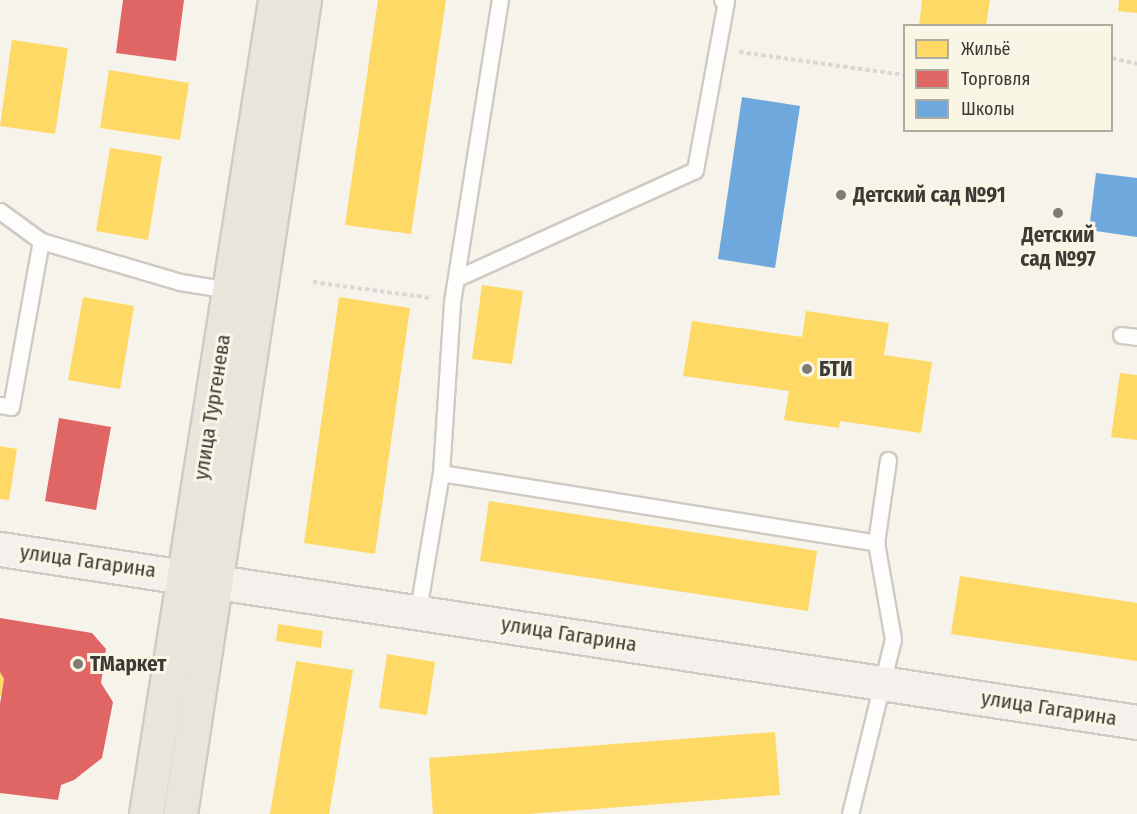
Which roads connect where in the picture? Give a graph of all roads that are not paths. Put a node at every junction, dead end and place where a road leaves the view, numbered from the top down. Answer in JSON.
{"nodes":[{"id":1,"x":274,"y":0,"type":"edge"},
{"id":2,"x":304,"y":0,"type":"edge"},
{"id":3,"x":500,"y":0,"type":"edge"},
{"id":4,"x":722,"y":0,"type":"edge"},
{"id":5,"x":0,"y":211,"type":"edge"},
{"id":6,"x":41,"y":241,"type":"junction"},
{"id":7,"x":457,"y":278,"type":"junction"},
{"id":8,"x":230,"y":290,"type":"junction"},
{"id":9,"x":1121,"y":335,"type":"dead end"},
{"id":10,"x":1137,"y":337,"type":"edge"},
{"id":11,"x":0,"y":405,"type":"edge"},
{"id":12,"x":888,"y":459,"type":"dead end"},
{"id":13,"x":441,"y":473,"type":"junction"},
{"id":14,"x":876,"y":543,"type":"junction"},
{"id":15,"x":0,"y":549,"type":"edge"},
{"id":16,"x":201,"y":577,"type":"junction"},
{"id":17,"x":418,"y":610,"type":"junction"},
{"id":18,"x":883,"y":682,"type":"junction"},
{"id":19,"x":1137,"y":722,"type":"edge"},
{"id":20,"x":146,"y":814,"type":"edge"},
{"id":21,"x":180,"y":814,"type":"edge"},
{"id":22,"x":850,"y":814,"type":"edge"}],
"edges":[{"from":1,"to":8,"type":"main road","name":"улица Тургенева"},
{"from":2,"to":16,"type":"main road","name":"улица Тургенева"},
{"from":3,"to":7,"type":"lane"},
{"from":4,"to":7,"type":"lane"},
{"from":5,"to":6,"type":"lane"},
{"from":6,"to":8,"type":"lane"},
{"from":6,"to":11,"type":"lane"},
{"from":7,"to":13,"type":"lane"},
{"from":8,"to":16,"type":"main road","name":"улица Тургенева"},
{"from":9,"to":10,"type":"lane"},
{"from":12,"to":14,"type":"lane"},
{"from":13,"to":14,"type":"lane"},
{"from":13,"to":17,"type":"lane"},
{"from":14,"to":18,"type":"lane"},
{"from":15,"to":16,"type":"street","name":"улица Гагарина"},
{"from":16,"to":17,"type":"street","name":"улица Гагарина"},
{"from":16,"to":20,"type":"main road","name":"улица Тургенева"},
{"from":16,"to":21,"type":"main road","name":"улица Тургенева"},
{"from":17,"to":18,"type":"street","name":"улица Гагарина"},
{"from":18,"to":19,"type":"street","name":"улица Гагарина"},
{"from":18,"to":22,"type":"lane"}]}
